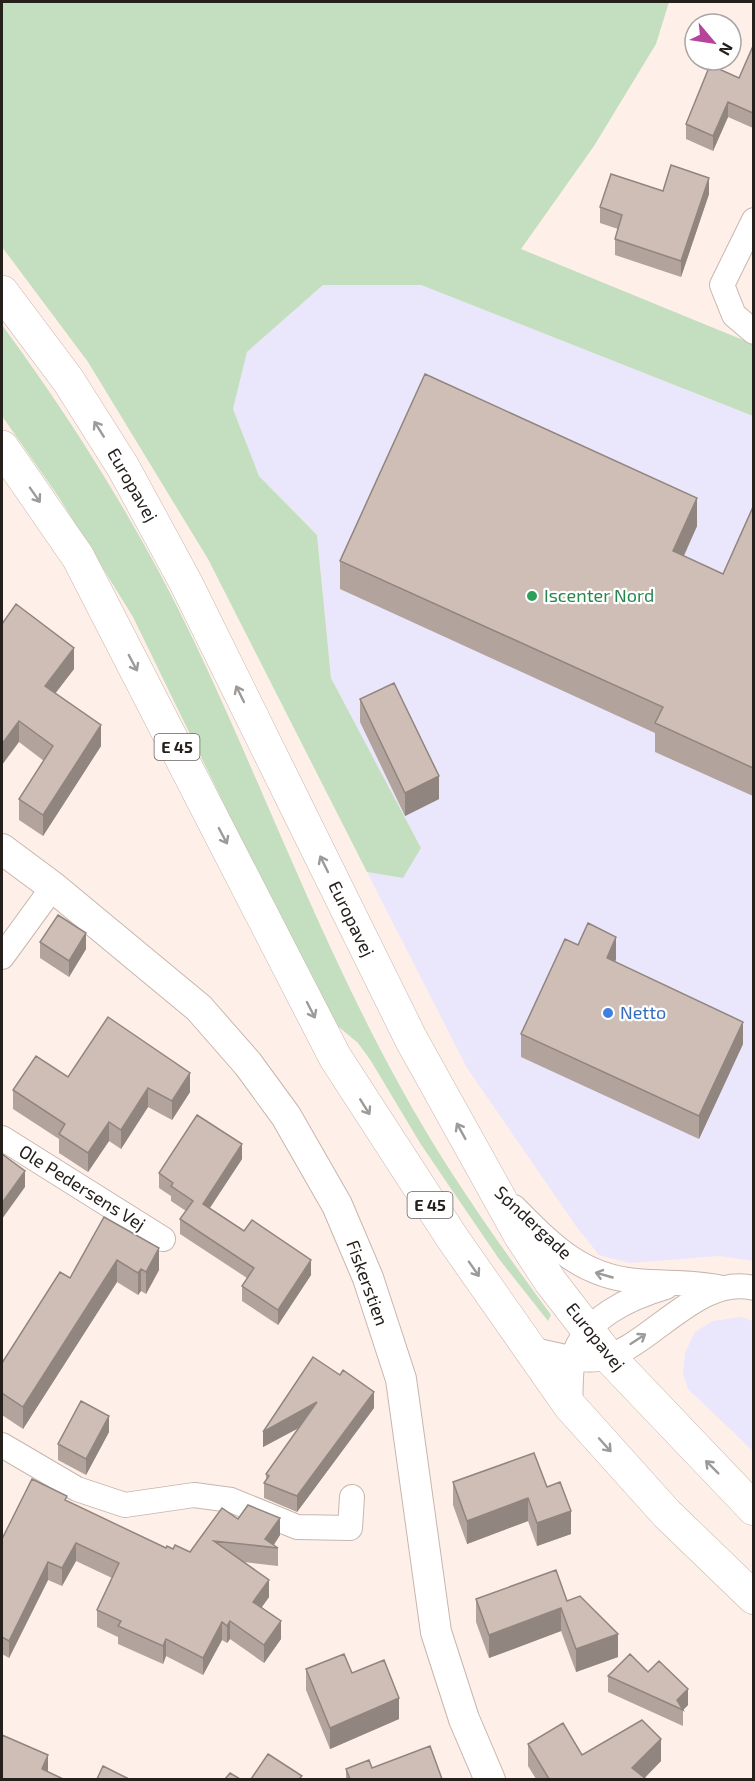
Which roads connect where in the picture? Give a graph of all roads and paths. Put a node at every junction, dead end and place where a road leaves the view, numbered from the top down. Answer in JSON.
{"nodes":[{"id":1,"x":753,"y":220,"type":"edge"},
{"id":2,"x":2,"y":292,"type":"edge"},
{"id":3,"x":753,"y":332,"type":"edge"},
{"id":4,"x":2,"y":447,"type":"edge"},
{"id":5,"x":2,"y":849,"type":"edge"},
{"id":6,"x":53,"y":887,"type":"junction"},
{"id":7,"x":2,"y":957,"type":"edge"},
{"id":8,"x":2,"y":1138,"type":"edge"},
{"id":9,"x":489,"y":1182,"type":"junction"},
{"id":10,"x":163,"y":1239,"type":"dead end"},
{"id":11,"x":682,"y":1282,"type":"junction"},
{"id":12,"x":751,"y":1282,"type":"edge"},
{"id":13,"x":722,"y":1288,"type":"junction"},
{"id":14,"x":581,"y":1344,"type":"junction"},
{"id":15,"x":530,"y":1349,"type":"junction"},
{"id":16,"x":608,"y":1356,"type":"junction"},
{"id":17,"x":570,"y":1406,"type":"junction"},
{"id":18,"x":2,"y":1445,"type":"edge"},
{"id":19,"x":352,"y":1497,"type":"dead end"},
{"id":20,"x":753,"y":1509,"type":"edge"},
{"id":21,"x":753,"y":1598,"type":"edge"},
{"id":22,"x":490,"y":1779,"type":"edge"}],
"edges":[{"from":1,"to":3,"type":"street"},
{"from":9,"to":2,"type":"main road","name":"Europavej","one_way":true},
{"from":4,"to":15,"type":"main road","number":"E 45","one_way":true},
{"from":5,"to":6,"type":"street","name":"Fiskerstien"},
{"from":6,"to":7,"type":"street"},
{"from":6,"to":22,"type":"street","name":"Fiskerstien"},
{"from":8,"to":10,"type":"street","name":"Ole Pedersens Vej"},
{"from":11,"to":9,"type":"street","name":"Søndergade","one_way":true},
{"from":9,"to":14,"type":"main road","name":"Europavej"},
{"from":11,"to":13,"type":"street","name":"Søndergade"},
{"from":11,"to":14,"type":"street","name":"Søndergade"},
{"from":12,"to":13,"type":"street","name":"Søndergade"},
{"from":16,"to":13,"type":"street","name":"Søndergade","one_way":true},
{"from":14,"to":15,"type":"street"},
{"from":14,"to":16,"type":"main road","name":"Europavej"},
{"from":14,"to":17,"type":"street"},
{"from":15,"to":17,"type":"main road","number":"E 45"},
{"from":20,"to":16,"type":"main road","name":"Europavej","one_way":true},
{"from":17,"to":21,"type":"main road","number":"E 45","one_way":true},
{"from":18,"to":19,"type":"street"}]}
